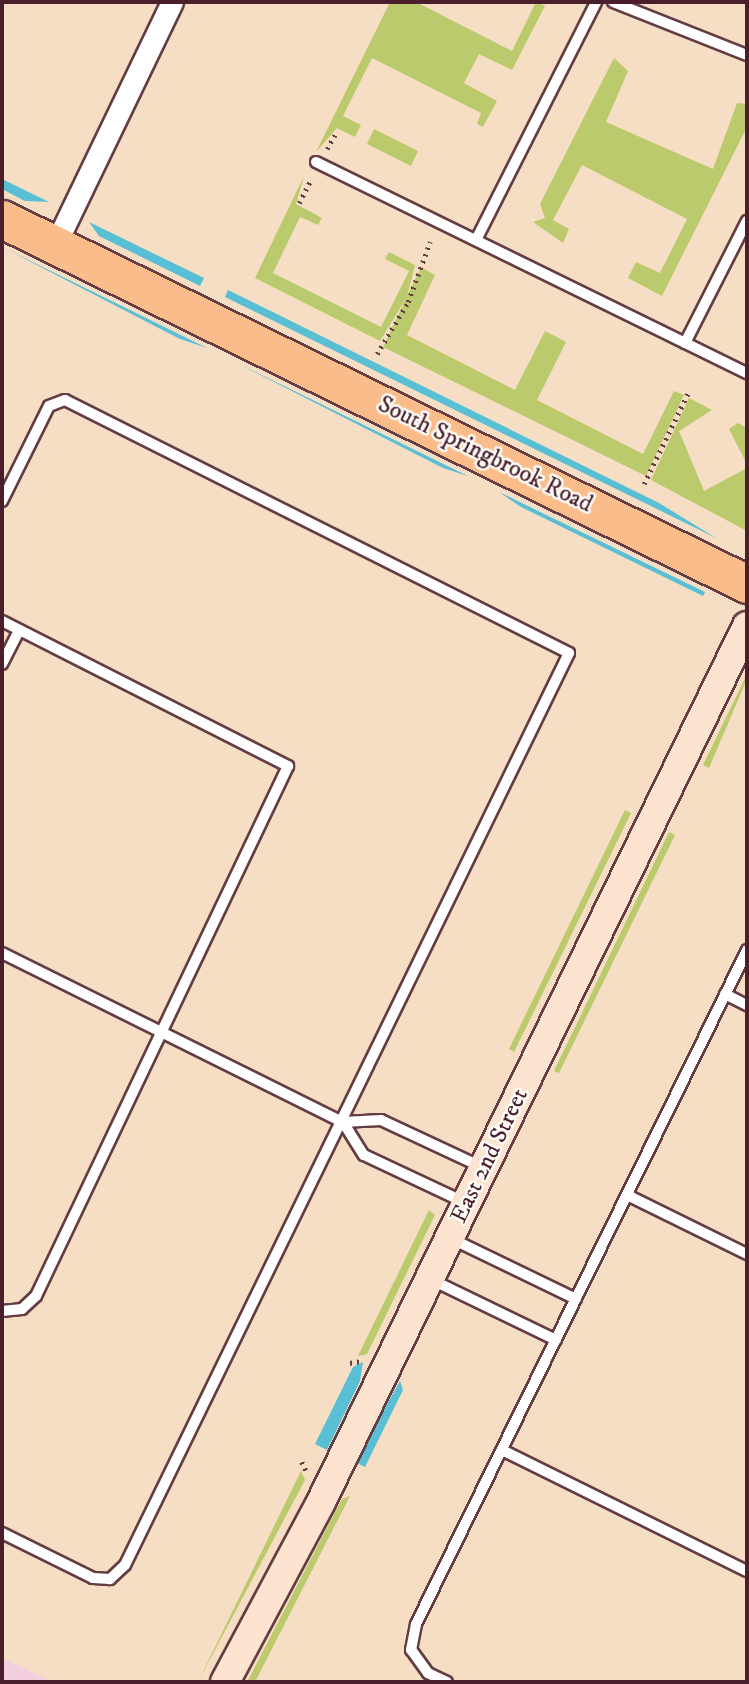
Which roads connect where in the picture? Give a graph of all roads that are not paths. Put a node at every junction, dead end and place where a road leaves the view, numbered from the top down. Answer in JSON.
{"nodes":[{"id":1,"x":172,"y":2,"type":"edge"},
{"id":2,"x":596,"y":2,"type":"edge"},
{"id":3,"x":613,"y":2,"type":"edge"},
{"id":4,"x":747,"y":55,"type":"edge"},
{"id":5,"x":316,"y":162,"type":"dead end"},
{"id":6,"x":2,"y":219,"type":"edge"},
{"id":7,"x":747,"y":221,"type":"edge"},
{"id":8,"x":476,"y":240,"type":"junction"},
{"id":9,"x":55,"y":245,"type":"junction"},
{"id":10,"x":685,"y":343,"type":"junction"},
{"id":11,"x":747,"y":373,"type":"edge"},
{"id":12,"x":2,"y":501,"type":"edge"},
{"id":13,"x":747,"y":584,"type":"edge"},
{"id":14,"x":2,"y":621,"type":"edge"},
{"id":15,"x":747,"y":626,"type":"edge"},
{"id":16,"x":19,"y":630,"type":"junction"},
{"id":17,"x":2,"y":664,"type":"edge"},
{"id":18,"x":747,"y":950,"type":"edge"},
{"id":19,"x":2,"y":953,"type":"edge"},
{"id":20,"x":725,"y":994,"type":"junction"},
{"id":21,"x":747,"y":1005,"type":"edge"},
{"id":22,"x":161,"y":1032,"type":"junction"},
{"id":23,"x":343,"y":1122,"type":"junction"},
{"id":24,"x":484,"y":1168,"type":"junction"},
{"id":25,"x":627,"y":1195,"type":"junction"},
{"id":26,"x":467,"y":1203,"type":"junction"},
{"id":27,"x":450,"y":1238,"type":"junction"},
{"id":28,"x":747,"y":1254,"type":"edge"},
{"id":29,"x":430,"y":1279,"type":"junction"},
{"id":30,"x":576,"y":1299,"type":"junction"},
{"id":31,"x":2,"y":1311,"type":"edge"},
{"id":32,"x":556,"y":1340,"type":"junction"},
{"id":33,"x":502,"y":1450,"type":"junction"},
{"id":34,"x":2,"y":1533,"type":"edge"},
{"id":35,"x":747,"y":1571,"type":"edge"},
{"id":36,"x":225,"y":1682,"type":"edge"},
{"id":37,"x":447,"y":1682,"type":"edge"}],
"edges":[{"from":1,"to":9,"type":"street"},
{"from":2,"to":8,"type":"lane"},
{"from":3,"to":4,"type":"lane"},
{"from":5,"to":8,"type":"lane"},
{"from":6,"to":9,"type":"highway","name":"South Springbrook Road"},
{"from":7,"to":10,"type":"lane"},
{"from":8,"to":10,"type":"lane"},
{"from":9,"to":13,"type":"highway","name":"South Springbrook Road"},
{"from":10,"to":11,"type":"lane"},
{"from":12,"to":23,"type":"lane"},
{"from":14,"to":16,"type":"lane"},
{"from":15,"to":24,"type":"street","name":"East 2nd Street"},
{"from":16,"to":17,"type":"lane"},
{"from":16,"to":22,"type":"lane"},
{"from":18,"to":20,"type":"lane"},
{"from":19,"to":22,"type":"lane"},
{"from":20,"to":21,"type":"lane"},
{"from":20,"to":25,"type":"lane"},
{"from":22,"to":23,"type":"lane"},
{"from":22,"to":31,"type":"lane"},
{"from":23,"to":24,"type":"lane"},
{"from":23,"to":26,"type":"lane"},
{"from":23,"to":34,"type":"lane"},
{"from":24,"to":26,"type":"street","name":"East 2nd Street"},
{"from":25,"to":28,"type":"lane"},
{"from":25,"to":30,"type":"lane"},
{"from":26,"to":27,"type":"street","name":"East 2nd Street"},
{"from":27,"to":29,"type":"street","name":"East 2nd Street"},
{"from":27,"to":30,"type":"lane"},
{"from":29,"to":32,"type":"lane"},
{"from":29,"to":36,"type":"street","name":"East 2nd Street"},
{"from":30,"to":32,"type":"lane"},
{"from":32,"to":33,"type":"lane"},
{"from":33,"to":35,"type":"lane"},
{"from":33,"to":37,"type":"lane"}]}
